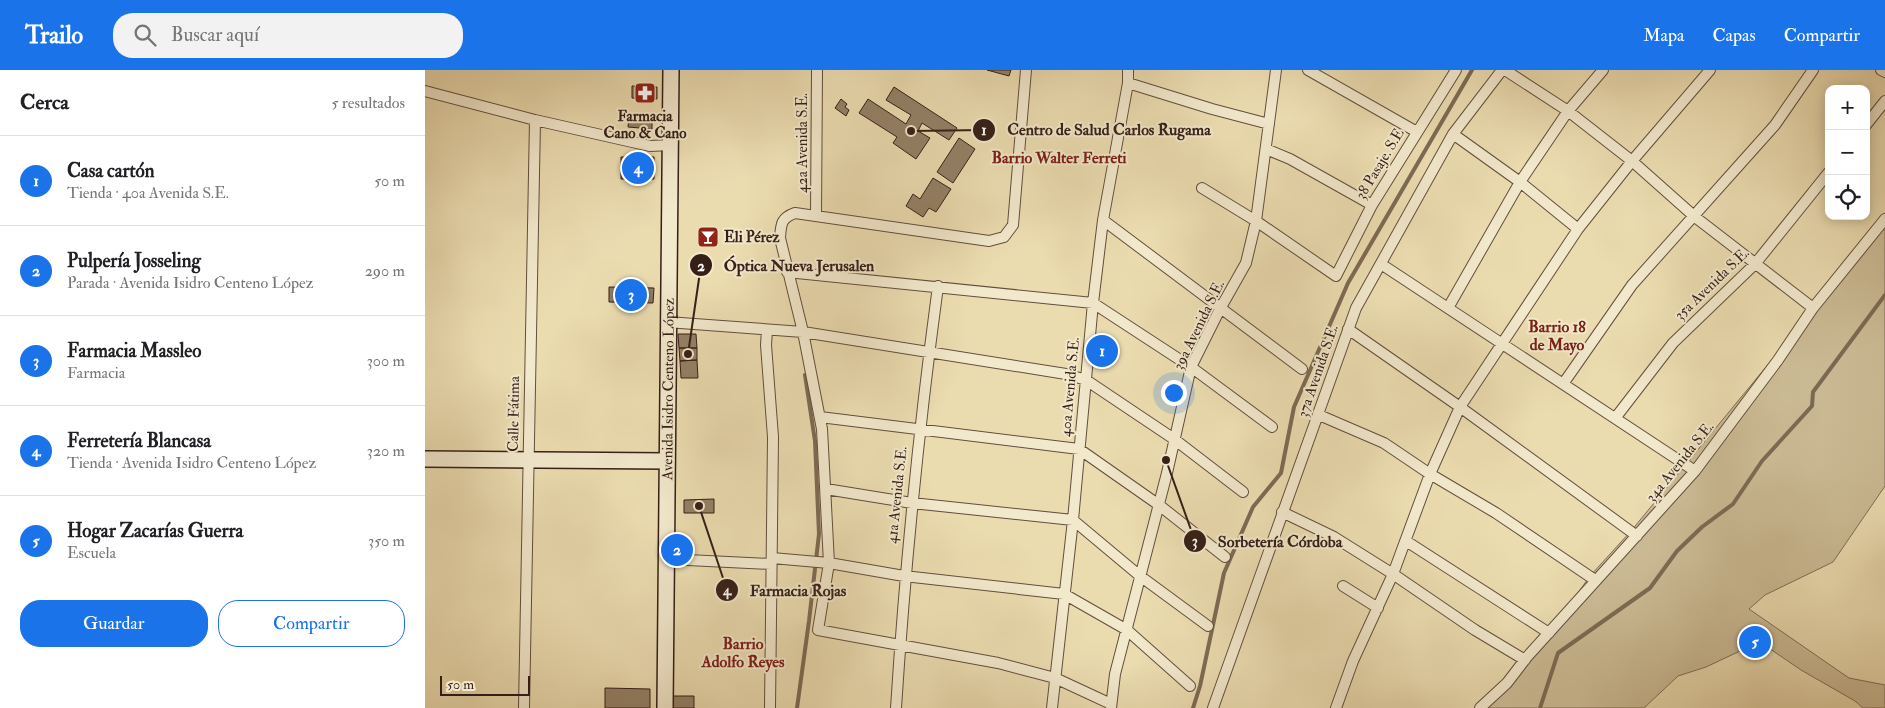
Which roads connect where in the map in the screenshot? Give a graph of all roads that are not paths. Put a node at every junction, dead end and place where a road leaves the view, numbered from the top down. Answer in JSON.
{"nodes":[{"id":1,"x":671,"y":70,"type":"edge"},
{"id":2,"x":817,"y":70,"type":"edge"},
{"id":3,"x":1026,"y":70,"type":"edge"},
{"id":4,"x":1128,"y":70,"type":"edge"},
{"id":5,"x":1275,"y":70,"type":"edge"},
{"id":6,"x":1308,"y":70,"type":"edge"},
{"id":7,"x":1456,"y":70,"type":"edge"},
{"id":8,"x":1504,"y":70,"type":"edge"},
{"id":9,"x":1603,"y":70,"type":"edge"},
{"id":10,"x":1710,"y":70,"type":"edge"},
{"id":11,"x":1813,"y":70,"type":"edge"},
{"id":12,"x":1881,"y":70,"type":"edge"},
{"id":13,"x":1885,"y":72,"type":"edge"},
{"id":14,"x":1127,"y":83,"type":"junction"},
{"id":15,"x":425,"y":91,"type":"edge"},
{"id":16,"x":1885,"y":102,"type":"edge"},
{"id":17,"x":1568,"y":111,"type":"junction"},
{"id":18,"x":535,"y":120,"type":"junction"},
{"id":19,"x":1870,"y":120,"type":"edge"},
{"id":20,"x":1269,"y":124,"type":"junction"},
{"id":21,"x":1417,"y":132,"type":"junction"},
{"id":22,"x":1453,"y":134,"type":"junction"},
{"id":23,"x":671,"y":145,"type":"junction"},
{"id":24,"x":1266,"y":149,"type":"junction"},
{"id":25,"x":1632,"y":161,"type":"junction"},
{"id":26,"x":1827,"y":175,"type":"edge"},
{"id":27,"x":1520,"y":182,"type":"junction"},
{"id":28,"x":1202,"y":188,"type":"dead end"},
{"id":29,"x":1372,"y":205,"type":"junction"},
{"id":30,"x":816,"y":216,"type":"junction"},
{"id":31,"x":1695,"y":217,"type":"junction"},
{"id":32,"x":1885,"y":219,"type":"edge"},
{"id":33,"x":1103,"y":220,"type":"junction"},
{"id":34,"x":1257,"y":221,"type":"junction"},
{"id":35,"x":1577,"y":229,"type":"junction"},
{"id":36,"x":1381,"y":264,"type":"junction"},
{"id":37,"x":1755,"y":264,"type":"junction"},
{"id":38,"x":787,"y":272,"type":"junction"},
{"id":39,"x":938,"y":286,"type":"junction"},
{"id":40,"x":1093,"y":304,"type":"junction"},
{"id":41,"x":1448,"y":308,"type":"junction"},
{"id":42,"x":1813,"y":308,"type":"junction"},
{"id":43,"x":1220,"y":309,"type":"junction"},
{"id":44,"x":667,"y":322,"type":"junction"},
{"id":45,"x":767,"y":330,"type":"junction"},
{"id":46,"x":1348,"y":330,"type":"junction"},
{"id":47,"x":803,"y":332,"type":"junction"},
{"id":48,"x":1501,"y":344,"type":"junction"},
{"id":49,"x":929,"y":352,"type":"junction"},
{"id":50,"x":1191,"y":368,"type":"junction"},
{"id":51,"x":1302,"y":368,"type":"dead end"},
{"id":52,"x":1086,"y":380,"type":"junction"},
{"id":53,"x":1563,"y":384,"type":"junction"},
{"id":54,"x":1460,"y":407,"type":"junction"},
{"id":55,"x":1319,"y":415,"type":"junction"},
{"id":56,"x":820,"y":417,"type":"junction"},
{"id":57,"x":1616,"y":417,"type":"junction"},
{"id":58,"x":1272,"y":427,"type":"dead end"},
{"id":59,"x":919,"y":428,"type":"junction"},
{"id":60,"x":1174,"y":439,"type":"junction"},
{"id":61,"x":1079,"y":449,"type":"junction"},
{"id":62,"x":528,"y":458,"type":"junction"},
{"id":63,"x":425,"y":459,"type":"edge"},
{"id":64,"x":667,"y":461,"type":"junction"},
{"id":65,"x":1695,"y":471,"type":"junction"},
{"id":66,"x":1430,"y":474,"type":"junction"},
{"id":67,"x":826,"y":489,"type":"junction"},
{"id":68,"x":1243,"y":492,"type":"dead end"},
{"id":69,"x":912,"y":503,"type":"junction"},
{"id":70,"x":1159,"y":506,"type":"junction"},
{"id":71,"x":1282,"y":512,"type":"junction"},
{"id":72,"x":1073,"y":520,"type":"junction"},
{"id":73,"x":1637,"y":536,"type":"junction"},
{"id":74,"x":1406,"y":541,"type":"junction"},
{"id":75,"x":1225,"y":557,"type":"dead end"},
{"id":76,"x":667,"y":559,"type":"junction"},
{"id":77,"x":771,"y":561,"type":"junction"},
{"id":78,"x":829,"y":563,"type":"junction"},
{"id":79,"x":1393,"y":574,"type":"junction"},
{"id":80,"x":905,"y":576,"type":"junction"},
{"id":81,"x":1140,"y":576,"type":"junction"},
{"id":82,"x":1595,"y":580,"type":"junction"},
{"id":83,"x":1343,"y":586,"type":"dead end"},
{"id":84,"x":1064,"y":594,"type":"junction"},
{"id":85,"x":1378,"y":608,"type":"junction"},
{"id":86,"x":1208,"y":626,"type":"dead end"},
{"id":87,"x":1127,"y":630,"type":"junction"},
{"id":88,"x":1549,"y":633,"type":"junction"},
{"id":89,"x":900,"y":646,"type":"junction"},
{"id":90,"x":1525,"y":660,"type":"junction"},
{"id":91,"x":1055,"y":678,"type":"junction"},
{"id":92,"x":1190,"y":686,"type":"dead end"},
{"id":93,"x":1111,"y":706,"type":"edge"},
{"id":94,"x":524,"y":708,"type":"edge"},
{"id":95,"x":665,"y":708,"type":"edge"},
{"id":96,"x":770,"y":708,"type":"edge"},
{"id":97,"x":896,"y":708,"type":"edge"},
{"id":98,"x":1052,"y":708,"type":"edge"},
{"id":99,"x":1213,"y":708,"type":"edge"},
{"id":100,"x":1335,"y":708,"type":"edge"},
{"id":101,"x":1480,"y":708,"type":"edge"}],
"edges":[{"from":1,"to":23,"type":"street","name":"Avenida Isidro Centeno López"},
{"from":2,"to":30,"type":"street","name":"42a Avenida S.E."},
{"from":3,"to":30,"type":"street"},
{"from":4,"to":14,"type":"street","name":"40a Avenida S.E."},
{"from":5,"to":20,"type":"street","name":"39a Avenida S.E."},
{"from":6,"to":21,"type":"street"},
{"from":7,"to":21,"type":"street","name":"38 Pasaje. S.E"},
{"from":8,"to":17,"type":"street"},
{"from":8,"to":22,"type":"street","name":"37a Avenida S.E."},
{"from":9,"to":17,"type":"street"},
{"from":10,"to":25,"type":"street"},
{"from":11,"to":31,"type":"street"},
{"from":12,"to":13,"type":"street"},
{"from":14,"to":20,"type":"street"},
{"from":14,"to":33,"type":"street","name":"40a Avenida S.E."},
{"from":15,"to":18,"type":"street"},
{"from":16,"to":19,"type":"street"},
{"from":17,"to":25,"type":"street"},
{"from":17,"to":27,"type":"street"},
{"from":18,"to":23,"type":"street"},
{"from":18,"to":62,"type":"street","name":"Calle Fátima"},
{"from":20,"to":24,"type":"street","name":"39a Avenida S.E."},
{"from":21,"to":29,"type":"street","name":"38 Pasaje. S.E"},
{"from":22,"to":27,"type":"street"},
{"from":22,"to":36,"type":"street","name":"37a Avenida S.E."},
{"from":23,"to":44,"type":"street","name":"Avenida Isidro Centeno López"},
{"from":24,"to":29,"type":"street"},
{"from":24,"to":34,"type":"street","name":"39a Avenida S.E."},
{"from":25,"to":31,"type":"street"},
{"from":25,"to":35,"type":"street"},
{"from":26,"to":37,"type":"street","name":"35a Avenida S.E."},
{"from":27,"to":35,"type":"street"},
{"from":27,"to":41,"type":"street"},
{"from":28,"to":34,"type":"street"},
{"from":29,"to":34,"type":"street","name":"38 Pasaje. S.E"},
{"from":30,"to":38,"type":"street"},
{"from":31,"to":37,"type":"street"},
{"from":31,"to":53,"type":"street"},
{"from":32,"to":42,"type":"street","name":"34a Avenida S.E."},
{"from":33,"to":40,"type":"street","name":"40a Avenida S.E."},
{"from":33,"to":43,"type":"street"},
{"from":34,"to":43,"type":"street","name":"39a Avenida S.E."},
{"from":35,"to":48,"type":"street"},
{"from":36,"to":41,"type":"street"},
{"from":36,"to":46,"type":"street","name":"37a Avenida S.E."},
{"from":37,"to":42,"type":"street"},
{"from":37,"to":57,"type":"street","name":"35a Avenida S.E."},
{"from":38,"to":39,"type":"street"},
{"from":38,"to":47,"type":"street"},
{"from":39,"to":40,"type":"street"},
{"from":39,"to":49,"type":"street","name":"41a Avenida S.E."},
{"from":40,"to":50,"type":"street"},
{"from":40,"to":52,"type":"street","name":"40a Avenida S.E."},
{"from":41,"to":48,"type":"street"},
{"from":42,"to":65,"type":"street","name":"34a Avenida S.E."},
{"from":43,"to":50,"type":"street","name":"39a Avenida S.E."},
{"from":43,"to":51,"type":"street"},
{"from":44,"to":45,"type":"street"},
{"from":44,"to":64,"type":"street","name":"Avenida Isidro Centeno López"},
{"from":45,"to":47,"type":"street"},
{"from":45,"to":77,"type":"street"},
{"from":46,"to":54,"type":"street"},
{"from":46,"to":55,"type":"street","name":"37a Avenida S.E."},
{"from":47,"to":49,"type":"street"},
{"from":47,"to":56,"type":"street"},
{"from":48,"to":53,"type":"street"},
{"from":48,"to":54,"type":"street"},
{"from":49,"to":52,"type":"street"},
{"from":49,"to":59,"type":"street","name":"41a Avenida S.E."},
{"from":50,"to":58,"type":"street"},
{"from":50,"to":60,"type":"street","name":"39a Avenida S.E."},
{"from":52,"to":60,"type":"street"},
{"from":52,"to":61,"type":"street","name":"40a Avenida S.E."},
{"from":53,"to":57,"type":"street"},
{"from":54,"to":66,"type":"street"},
{"from":54,"to":73,"type":"street"},
{"from":55,"to":66,"type":"street"},
{"from":55,"to":71,"type":"street","name":"37a Avenida S.E."},
{"from":56,"to":59,"type":"street"},
{"from":56,"to":67,"type":"street"},
{"from":57,"to":65,"type":"street"},
{"from":59,"to":61,"type":"street"},
{"from":59,"to":69,"type":"street","name":"41a Avenida S.E."},
{"from":60,"to":68,"type":"street"},
{"from":60,"to":70,"type":"street","name":"39a Avenida S.E."},
{"from":61,"to":70,"type":"street"},
{"from":61,"to":72,"type":"street","name":"40a Avenida S.E."},
{"from":62,"to":63,"type":"street"},
{"from":62,"to":64,"type":"street"},
{"from":62,"to":94,"type":"street","name":"Calle Fátima"},
{"from":64,"to":76,"type":"street","name":"Avenida Isidro Centeno López"},
{"from":65,"to":73,"type":"street","name":"34a Avenida S.E."},
{"from":66,"to":74,"type":"street"},
{"from":66,"to":82,"type":"street"},
{"from":67,"to":69,"type":"street"},
{"from":67,"to":78,"type":"street"},
{"from":69,"to":72,"type":"street"},
{"from":69,"to":80,"type":"street","name":"41a Avenida S.E."},
{"from":70,"to":75,"type":"street"},
{"from":70,"to":81,"type":"street","name":"39a Avenida S.E."},
{"from":71,"to":79,"type":"street"},
{"from":71,"to":99,"type":"street","name":"37a Avenida S.E."},
{"from":72,"to":81,"type":"street"},
{"from":72,"to":84,"type":"street","name":"40a Avenida S.E."},
{"from":73,"to":82,"type":"street","name":"34a Avenida S.E."},
{"from":74,"to":79,"type":"street"},
{"from":74,"to":88,"type":"street"},
{"from":76,"to":77,"type":"street"},
{"from":76,"to":95,"type":"street","name":"Avenida Isidro Centeno López"},
{"from":77,"to":78,"type":"street"},
{"from":77,"to":96,"type":"street"},
{"from":78,"to":80,"type":"street"},
{"from":78,"to":89,"type":"street"},
{"from":79,"to":85,"type":"street"},
{"from":79,"to":90,"type":"street"},
{"from":80,"to":84,"type":"street"},
{"from":80,"to":89,"type":"street","name":"41a Avenida S.E."},
{"from":81,"to":86,"type":"street"},
{"from":81,"to":87,"type":"street","name":"39a Avenida S.E."},
{"from":82,"to":88,"type":"street","name":"34a Avenida S.E."},
{"from":83,"to":85,"type":"street"},
{"from":84,"to":87,"type":"street"},
{"from":84,"to":91,"type":"street","name":"40a Avenida S.E."},
{"from":85,"to":100,"type":"street"},
{"from":87,"to":92,"type":"street"},
{"from":87,"to":93,"type":"street","name":"39a Avenida S.E."},
{"from":88,"to":90,"type":"street","name":"34a Avenida S.E."},
{"from":89,"to":91,"type":"street"},
{"from":89,"to":97,"type":"street","name":"41a Avenida S.E."},
{"from":90,"to":101,"type":"street","name":"34a Avenida S.E."},
{"from":91,"to":93,"type":"street"},
{"from":91,"to":98,"type":"street","name":"40a Avenida S.E."}]}
